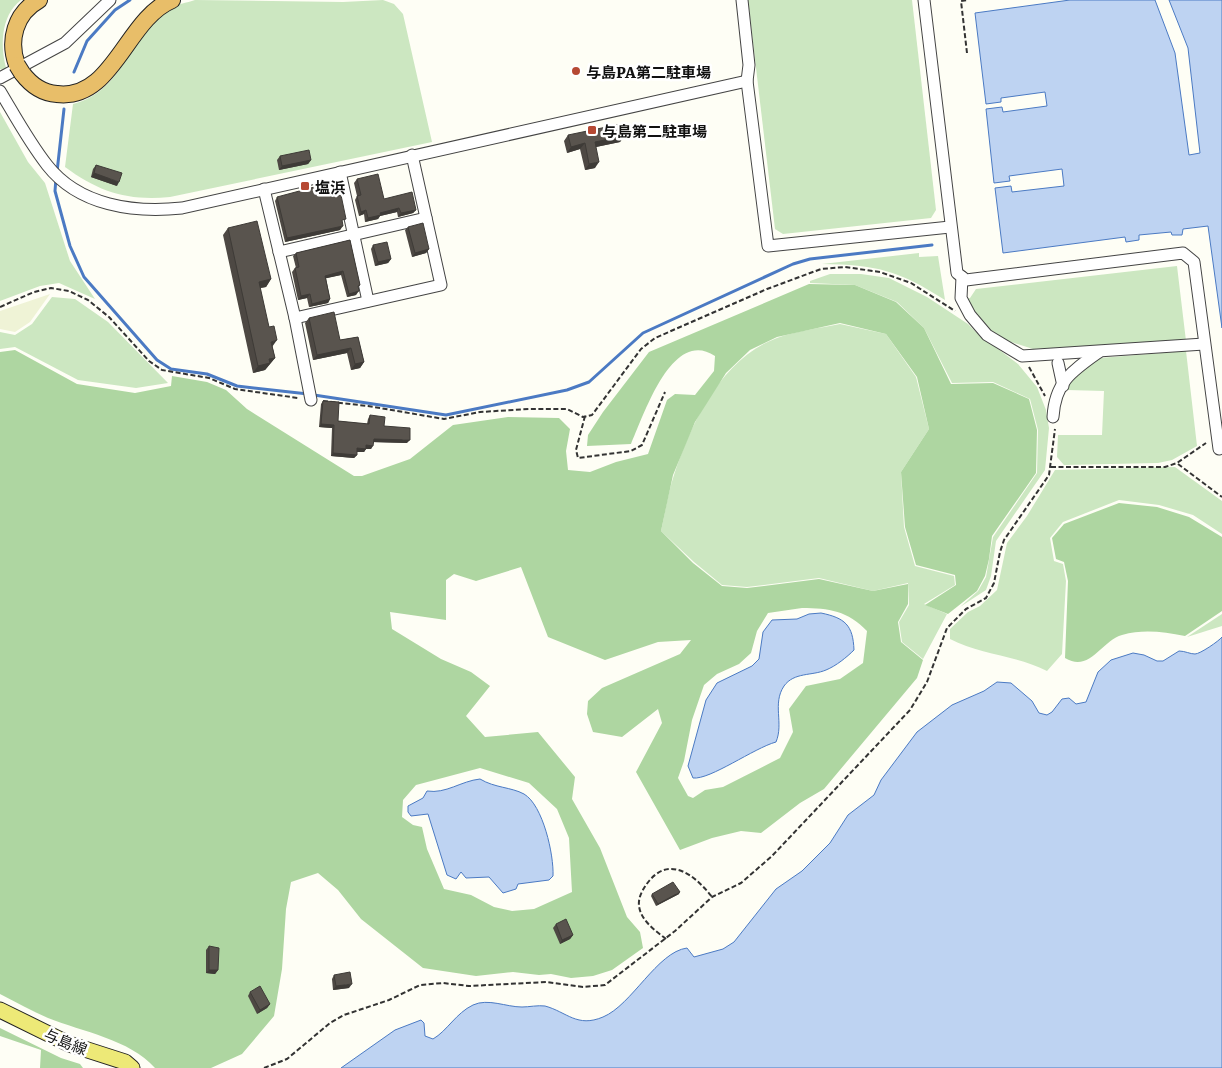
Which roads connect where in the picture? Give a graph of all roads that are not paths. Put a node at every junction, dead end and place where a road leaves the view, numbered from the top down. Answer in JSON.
{"nodes":[{"id":1,"x":38,"y":0,"type":"edge"},
{"id":2,"x":110,"y":0,"type":"edge"},
{"id":3,"x":172,"y":0,"type":"edge"},
{"id":4,"x":742,"y":0,"type":"edge"},
{"id":5,"x":924,"y":0,"type":"edge"},
{"id":6,"x":0,"y":78,"type":"edge"},
{"id":7,"x":747,"y":81,"type":"junction"},
{"id":8,"x":0,"y":91,"type":"edge"},
{"id":9,"x":412,"y":155,"type":"junction"},
{"id":10,"x":340,"y":172,"type":"junction"},
{"id":11,"x":264,"y":189,"type":"junction"},
{"id":12,"x":426,"y":218,"type":"junction"},
{"id":13,"x":950,"y":227,"type":"junction"},
{"id":14,"x":354,"y":235,"type":"junction"},
{"id":15,"x":279,"y":252,"type":"junction"},
{"id":16,"x":962,"y":277,"type":"junction"},
{"id":17,"x":368,"y":301,"type":"junction"},
{"id":18,"x":295,"y":318,"type":"junction"},
{"id":19,"x":1204,"y":344,"type":"junction"},
{"id":20,"x":1099,"y":352,"type":"junction"},
{"id":21,"x":1058,"y":364,"type":"dead end"},
{"id":22,"x":1063,"y":386,"type":"junction"},
{"id":23,"x":311,"y":396,"type":"road end"},
{"id":24,"x":1053,"y":417,"type":"road end"},
{"id":25,"x":1219,"y":449,"type":"dead end"},
{"id":26,"x":0,"y":1010,"type":"edge"},
{"id":27,"x":132,"y":1068,"type":"edge"}],
"edges":[{"from":1,"to":3,"type":"highway"},
{"from":2,"to":6,"type":"street"},
{"from":4,"to":7,"type":"street"},
{"from":5,"to":13,"type":"street"},
{"from":7,"to":9,"type":"street"},
{"from":7,"to":13,"type":"street"},
{"from":8,"to":11,"type":"street"},
{"from":9,"to":10,"type":"street"},
{"from":9,"to":12,"type":"street"},
{"from":10,"to":11,"type":"street"},
{"from":10,"to":14,"type":"street"},
{"from":11,"to":15,"type":"street"},
{"from":12,"to":14,"type":"street"},
{"from":12,"to":17,"type":"street"},
{"from":13,"to":16,"type":"street"},
{"from":14,"to":15,"type":"street"},
{"from":14,"to":17,"type":"street"},
{"from":15,"to":18,"type":"street"},
{"from":16,"to":19,"type":"street"},
{"from":16,"to":20,"type":"street"},
{"from":17,"to":18,"type":"street"},
{"from":18,"to":23,"type":"street"},
{"from":19,"to":20,"type":"street"},
{"from":19,"to":25,"type":"street"},
{"from":20,"to":22,"type":"street"},
{"from":21,"to":22,"type":"street"},
{"from":22,"to":24,"type":"street"},
{"from":26,"to":27,"type":"main road","name":"与島線"}]}
